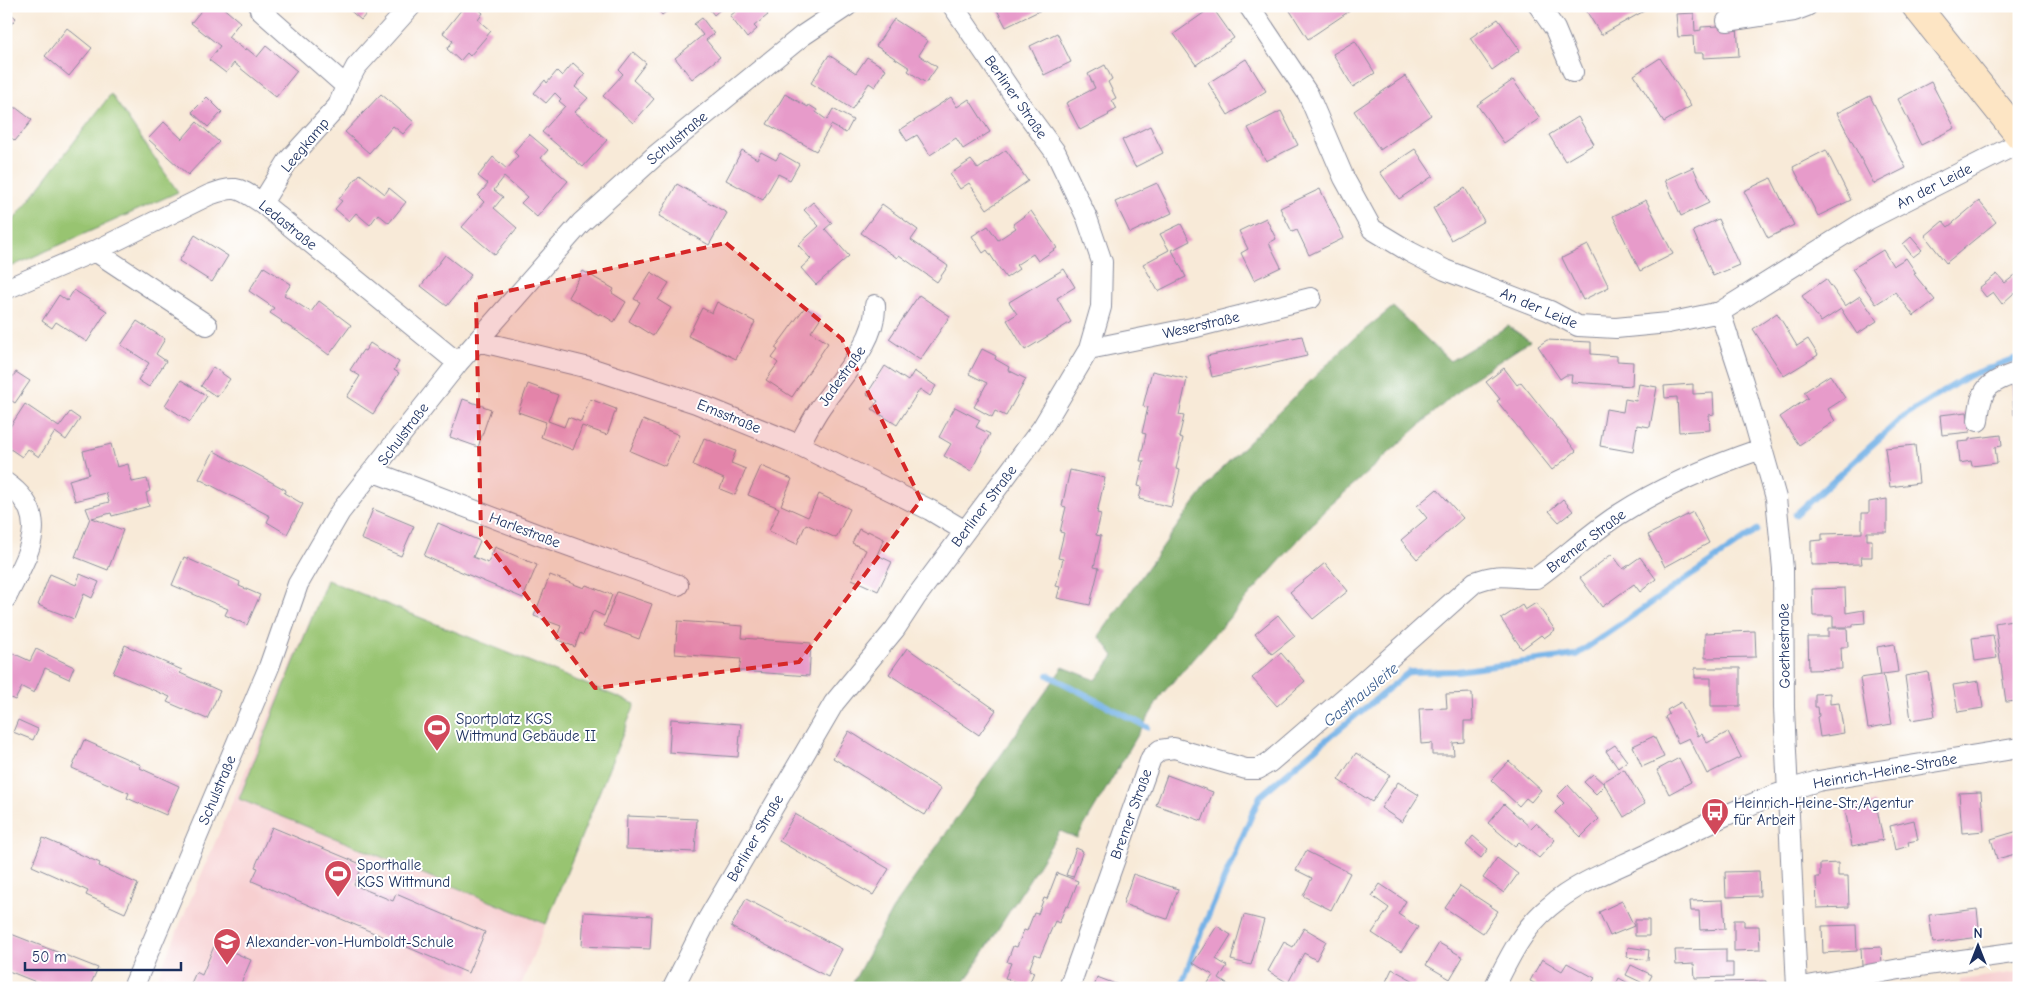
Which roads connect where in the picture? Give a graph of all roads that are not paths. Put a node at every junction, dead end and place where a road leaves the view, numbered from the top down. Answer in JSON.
{"nodes":[{"id":1,"x":411,"y":6,"type":"edge"},
{"id":2,"x":847,"y":6,"type":"edge"},
{"id":3,"x":953,"y":6,"type":"edge"},
{"id":4,"x":1248,"y":6,"type":"edge"},
{"id":5,"x":1538,"y":6,"type":"edge"},
{"id":6,"x":1807,"y":6,"type":"edge"},
{"id":7,"x":1916,"y":6,"type":"edge"},
{"id":8,"x":260,"y":10,"type":"dead end"},
{"id":9,"x":1727,"y":22,"type":"dead end"},
{"id":10,"x":1573,"y":72,"type":"dead end"},
{"id":11,"x":346,"y":86,"type":"junction"},
{"id":12,"x":2019,"y":135,"type":"edge"},
{"id":13,"x":2019,"y":143,"type":"edge"},
{"id":14,"x":262,"y":203,"type":"junction"},
{"id":15,"x":95,"y":251,"type":"junction"},
{"id":16,"x":6,"y":289,"type":"edge"},
{"id":17,"x":1311,"y":298,"type":"dead end"},
{"id":18,"x":875,"y":305,"type":"dead end"},
{"id":19,"x":1720,"y":312,"type":"junction"},
{"id":20,"x":207,"y":325,"type":"dead end"},
{"id":21,"x":478,"y":341,"type":"junction"},
{"id":22,"x":1090,"y":349,"type":"junction"},
{"id":23,"x":458,"y":363,"type":"junction"},
{"id":24,"x":2019,"y":372,"type":"edge"},
{"id":25,"x":1978,"y":421,"type":"dead end"},
{"id":26,"x":799,"y":445,"type":"junction"},
{"id":27,"x":1761,"y":449,"type":"junction"},
{"id":28,"x":374,"y":472,"type":"junction"},
{"id":29,"x":6,"y":483,"type":"edge"},
{"id":30,"x":965,"y":531,"type":"junction"},
{"id":31,"x":678,"y":585,"type":"dead end"},
{"id":32,"x":6,"y":598,"type":"edge"},
{"id":33,"x":2019,"y":748,"type":"edge"},
{"id":34,"x":1787,"y":790,"type":"junction"},
{"id":35,"x":2019,"y":952,"type":"edge"},
{"id":36,"x":133,"y":988,"type":"edge"},
{"id":37,"x":673,"y":988,"type":"edge"},
{"id":38,"x":1070,"y":988,"type":"edge"},
{"id":39,"x":1494,"y":988,"type":"edge"},
{"id":40,"x":1797,"y":988,"type":"edge"}],
"edges":[{"from":1,"to":11,"type":"street","name":"Leegkamp"},
{"from":2,"to":21,"type":"street","name":"Schulstraße"},
{"from":3,"to":22,"type":"street","name":"Berliner Straße"},
{"from":4,"to":19,"type":"street","name":"An der Leide"},
{"from":5,"to":10,"type":"street"},
{"from":6,"to":9,"type":"street"},
{"from":7,"to":12,"type":"street"},
{"from":8,"to":11,"type":"street"},
{"from":11,"to":14,"type":"street","name":"Leegkamp"},
{"from":13,"to":19,"type":"street","name":"An der Leide"},
{"from":14,"to":15,"type":"street","name":"Ledastraße"},
{"from":14,"to":23,"type":"street","name":"Ledastraße"},
{"from":15,"to":16,"type":"street","name":"Ledastraße"},
{"from":15,"to":20,"type":"street"},
{"from":17,"to":22,"type":"street","name":"Weserstraße"},
{"from":18,"to":26,"type":"street","name":"Jadestraße"},
{"from":19,"to":27,"type":"street","name":"Goethestraße"},
{"from":21,"to":23,"type":"street","name":"Schulstraße"},
{"from":21,"to":26,"type":"street","name":"Emsstraße"},
{"from":22,"to":30,"type":"street","name":"Berliner Straße"},
{"from":23,"to":28,"type":"street","name":"Schulstraße"},
{"from":24,"to":25,"type":"street"},
{"from":26,"to":30,"type":"street","name":"Emsstraße"},
{"from":27,"to":34,"type":"street","name":"Goethestraße"},
{"from":27,"to":38,"type":"street","name":"Bremer Straße"},
{"from":28,"to":31,"type":"street","name":"Harlestraße"},
{"from":28,"to":36,"type":"street","name":"Schulstraße"},
{"from":29,"to":32,"type":"street"},
{"from":30,"to":37,"type":"street","name":"Berliner Straße"},
{"from":33,"to":34,"type":"street","name":"Heinrich-Heine-Straße"},
{"from":34,"to":39,"type":"street","name":"Heinrich-Heine-Straße"},
{"from":34,"to":40,"type":"street","name":"Goethestraße"},
{"from":35,"to":40,"type":"street"}]}
